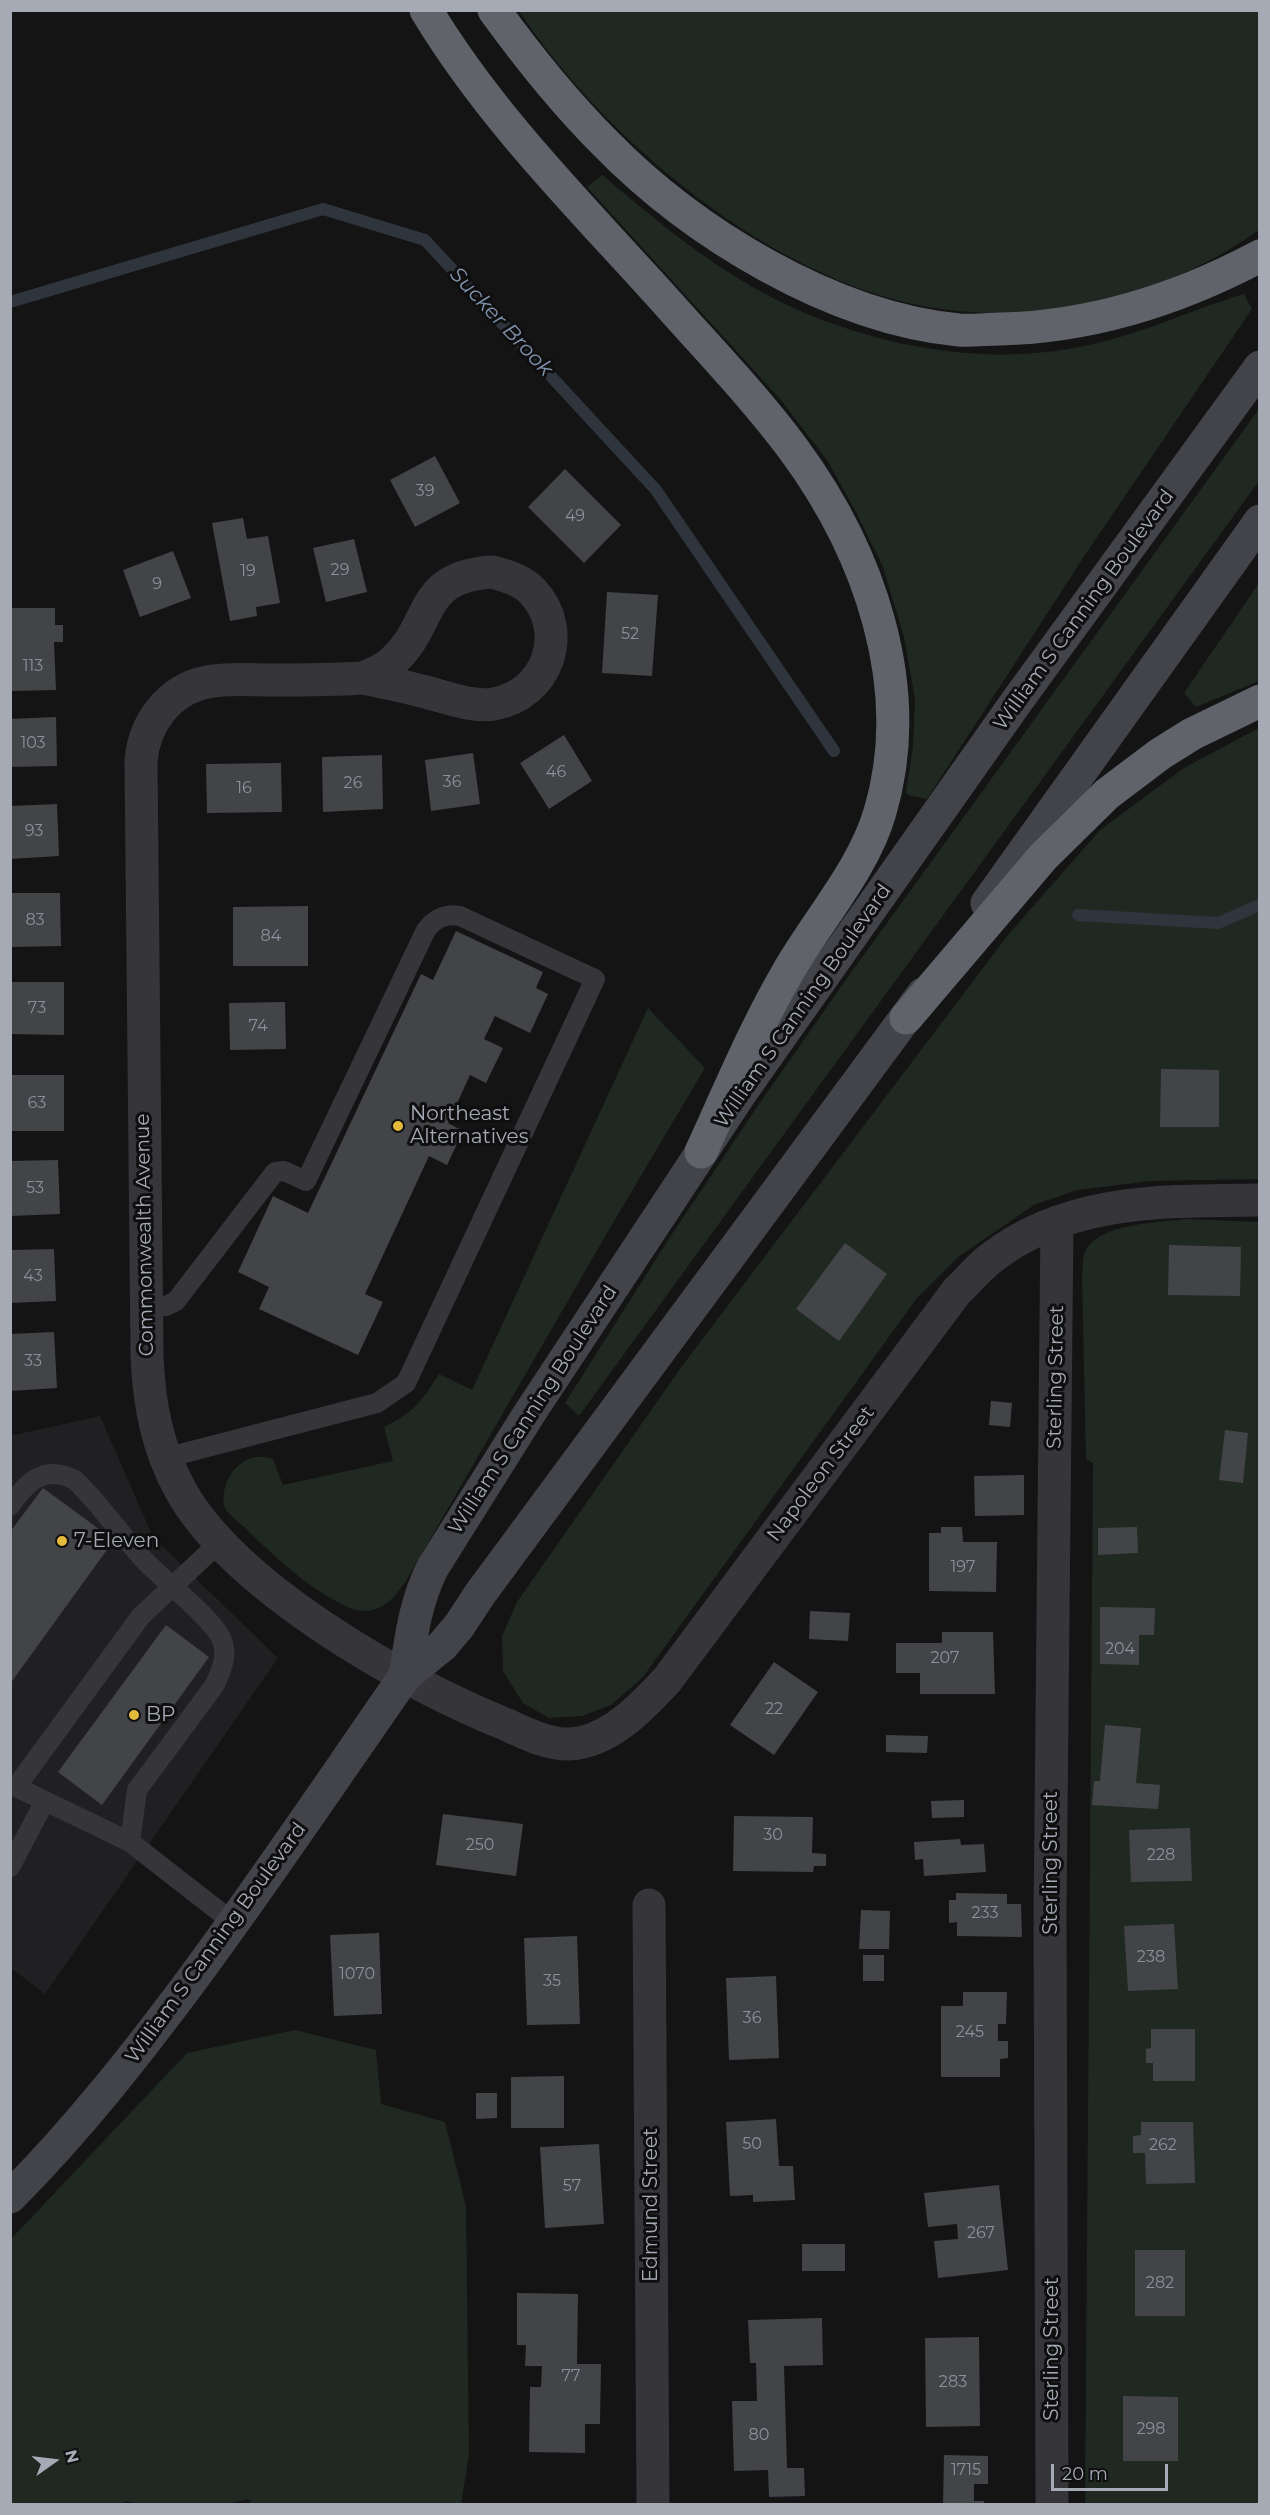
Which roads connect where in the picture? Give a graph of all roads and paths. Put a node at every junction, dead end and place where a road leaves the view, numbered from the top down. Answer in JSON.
{"nodes":[{"id":1,"x":426,"y":10,"type":"edge"},
{"id":2,"x":494,"y":10,"type":"edge"},
{"id":3,"x":1260,"y":256,"type":"edge"},
{"id":4,"x":1260,"y":366,"type":"edge"},
{"id":5,"x":1260,"y":520,"type":"edge"},
{"id":6,"x":363,"y":678,"type":"junction"},
{"id":7,"x":1260,"y":701,"type":"edge"},
{"id":8,"x":906,"y":1018,"type":"junction"},
{"id":9,"x":701,"y":1152,"type":"junction"},
{"id":10,"x":1260,"y":1200,"type":"edge"},
{"id":11,"x":1057,"y":1222,"type":"junction"},
{"id":12,"x":146,"y":1308,"type":"junction"},
{"id":13,"x":165,"y":1458,"type":"junction"},
{"id":14,"x":10,"y":1506,"type":"edge"},
{"id":15,"x":220,"y":1542,"type":"junction"},
{"id":16,"x":171,"y":1586,"type":"junction"},
{"id":17,"x":405,"y":1676,"type":"junction"},
{"id":18,"x":13,"y":1786,"type":"edge"},
{"id":19,"x":45,"y":1801,"type":"junction"},
{"id":20,"x":130,"y":1842,"type":"junction"},
{"id":21,"x":10,"y":1867,"type":"edge"},
{"id":22,"x":649,"y":1905,"type":"dead end"},
{"id":23,"x":234,"y":1923,"type":"junction"},
{"id":24,"x":10,"y":2197,"type":"edge"},
{"id":25,"x":653,"y":2505,"type":"edge"},
{"id":26,"x":1052,"y":2505,"type":"edge"}],
"edges":[{"from":1,"to":9,"type":"highway"},
{"from":2,"to":3,"type":"highway"},
{"from":4,"to":9,"type":"main road","name":"William S Canning Boulevard"},
{"from":5,"to":8,"type":"main road","name":"William S Canning Boulevard"},
{"from":6,"to":6,"type":"street"},
{"from":6,"to":12,"type":"street","name":"Commonwealth Avenue"},
{"from":7,"to":8,"type":"highway"},
{"from":8,"to":17,"type":"main road","name":"William S Canning Boulevard"},
{"from":9,"to":17,"type":"main road","name":"William S Canning Boulevard"},
{"from":10,"to":11,"type":"street","name":"Napoleon Street"},
{"from":11,"to":17,"type":"street","name":"Napoleon Street"},
{"from":11,"to":26,"type":"street","name":"Sterling Street"},
{"from":12,"to":13,"type":"street","name":"Commonwealth Avenue"},
{"from":12,"to":13,"type":"lane"},
{"from":13,"to":15,"type":"street","name":"Commonwealth Avenue"},
{"from":14,"to":16,"type":"lane"},
{"from":15,"to":16,"type":"lane"},
{"from":15,"to":17,"type":"street","name":"Commonwealth Avenue"},
{"from":16,"to":18,"type":"lane"},
{"from":16,"to":20,"type":"lane"},
{"from":17,"to":23,"type":"main road","name":"William S Canning Boulevard"},
{"from":18,"to":19,"type":"lane"},
{"from":19,"to":20,"type":"lane"},
{"from":19,"to":21,"type":"lane"},
{"from":20,"to":23,"type":"lane"},
{"from":22,"to":25,"type":"street","name":"Edmund Street"},
{"from":23,"to":24,"type":"main road","name":"William S Canning Boulevard"}]}
